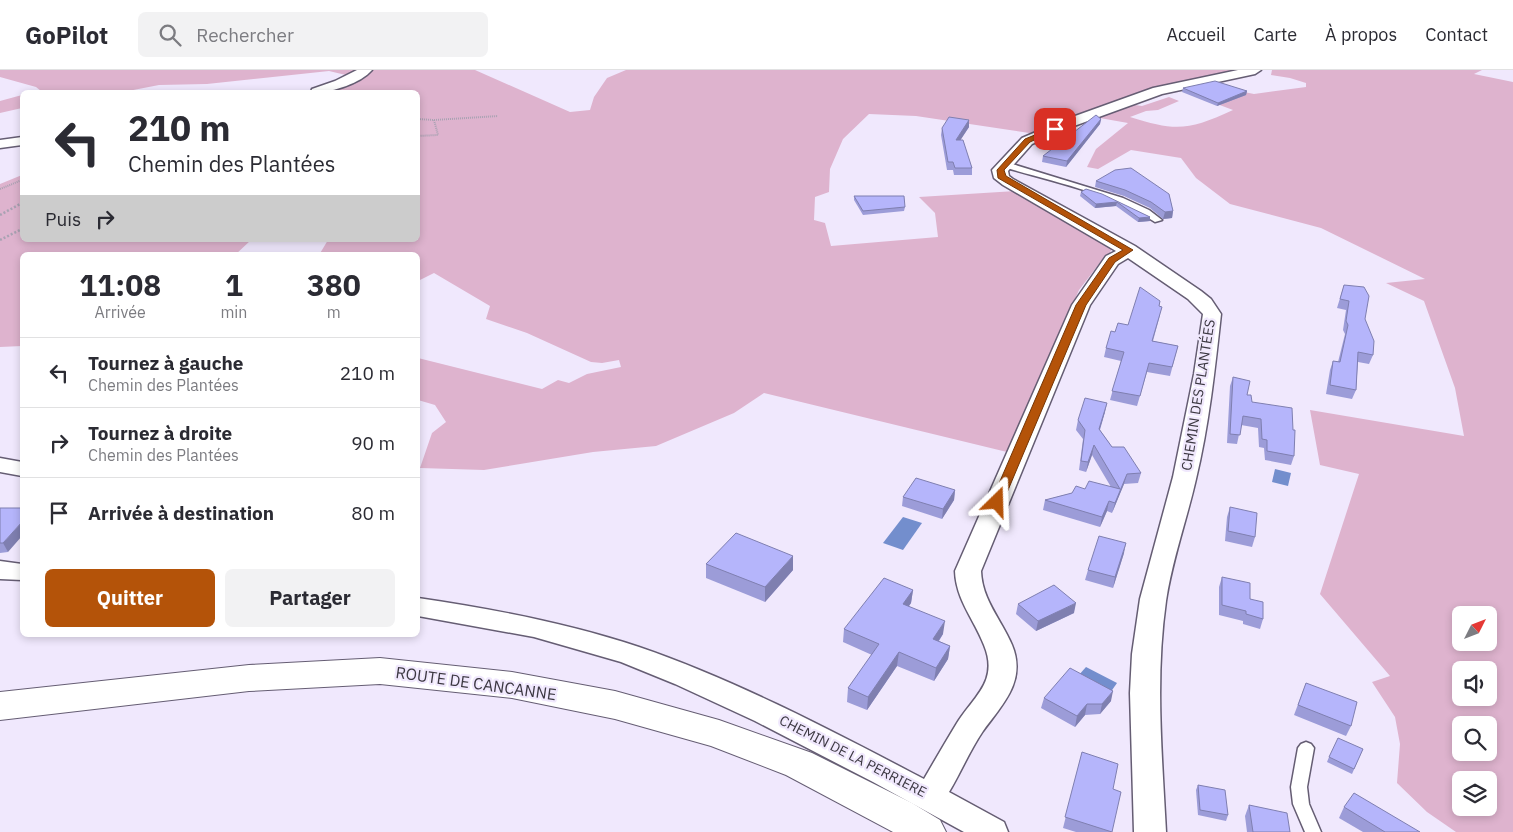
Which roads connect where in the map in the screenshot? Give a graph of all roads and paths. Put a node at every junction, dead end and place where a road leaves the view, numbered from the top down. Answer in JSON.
{"nodes":[{"id":1,"x":1255,"y":70,"type":"edge"},
{"id":2,"x":364,"y":72,"type":"edge"},
{"id":3,"x":323,"y":90,"type":"edge"},
{"id":4,"x":498,"y":116,"type":"dead end"},
{"id":5,"x":420,"y":119,"type":"edge"},
{"id":6,"x":434,"y":120,"type":"junction"},
{"id":7,"x":420,"y":136,"type":"edge"},
{"id":8,"x":20,"y":141,"type":"edge"},
{"id":9,"x":0,"y":144,"type":"edge"},
{"id":10,"x":1006,"y":165,"type":"junction"},
{"id":11,"x":20,"y":181,"type":"edge"},
{"id":12,"x":0,"y":189,"type":"edge"},
{"id":13,"x":20,"y":205,"type":"edge"},
{"id":14,"x":0,"y":215,"type":"edge"},
{"id":15,"x":1158,"y":220,"type":"dead end"},
{"id":16,"x":20,"y":230,"type":"edge"},
{"id":17,"x":0,"y":240,"type":"edge"},
{"id":18,"x":1129,"y":250,"type":"junction"},
{"id":19,"x":0,"y":465,"type":"edge"},
{"id":20,"x":20,"y":469,"type":"edge"},
{"id":21,"x":0,"y":570,"type":"edge"},
{"id":22,"x":20,"y":572,"type":"edge"},
{"id":23,"x":420,"y":607,"type":"edge"},
{"id":24,"x":0,"y":706,"type":"edge"},
{"id":25,"x":1306,"y":748,"type":"dead end"},
{"id":26,"x":931,"y":796,"type":"junction"},
{"id":27,"x":926,"y":832,"type":"edge"},
{"id":28,"x":992,"y":832,"type":"edge"},
{"id":29,"x":1150,"y":832,"type":"edge"},
{"id":30,"x":1313,"y":832,"type":"edge"}],
"edges":[{"from":1,"to":10,"type":"street"},
{"from":2,"to":3,"type":"street"},
{"from":4,"to":6,"type":"path"},
{"from":5,"to":6,"type":"path"},
{"from":6,"to":7,"type":"path"},
{"from":8,"to":9,"type":"street"},
{"from":10,"to":15,"type":"lane"},
{"from":10,"to":18,"type":"street","name":"CHEMIN DES PLANTÉES"},
{"from":11,"to":12,"type":"path"},
{"from":13,"to":14,"type":"path"},
{"from":16,"to":17,"type":"path"},
{"from":18,"to":26,"type":"street","name":"CHEMIN DE LA PERRIERE"},
{"from":18,"to":29,"type":"street","name":"CHEMIN DES PLANTÉES"},
{"from":19,"to":20,"type":"street"},
{"from":21,"to":22,"type":"street"},
{"from":23,"to":26,"type":"street","name":"CHEMIN DE LA PERRIERE"},
{"from":24,"to":27,"type":"main road","name":"ROUTE DE CANCANNE"},
{"from":25,"to":30,"type":"lane"},
{"from":26,"to":28,"type":"street"}]}
